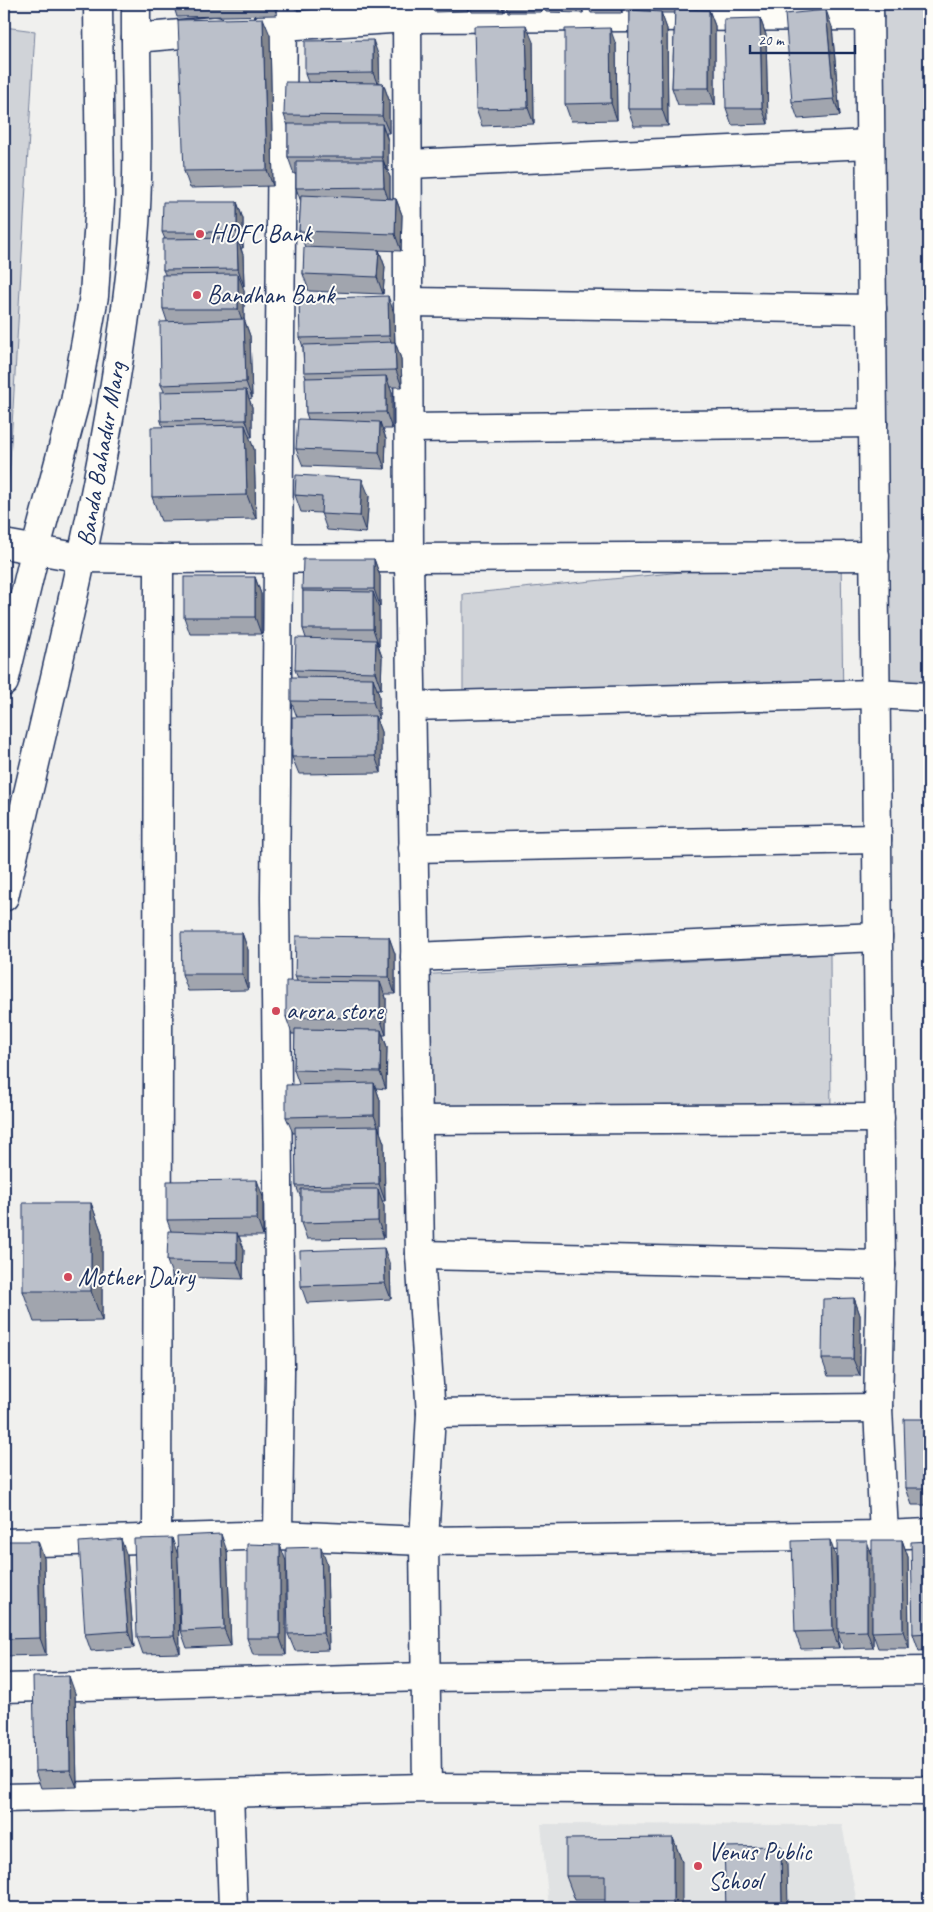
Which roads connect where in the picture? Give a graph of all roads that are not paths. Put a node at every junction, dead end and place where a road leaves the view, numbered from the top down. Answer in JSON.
{"nodes":[{"id":1,"x":98,"y":4,"type":"edge"},
{"id":2,"x":136,"y":4,"type":"edge"},
{"id":3,"x":869,"y":10,"type":"edge"},
{"id":4,"x":407,"y":11,"type":"edge"},
{"id":5,"x":283,"y":14,"type":"edge"},
{"id":6,"x":136,"y":38,"type":"junction"},
{"id":7,"x":870,"y":144,"type":"junction"},
{"id":8,"x":409,"y":164,"type":"junction"},
{"id":9,"x":409,"y":302,"type":"junction"},
{"id":10,"x":872,"y":308,"type":"junction"},
{"id":11,"x":873,"y":423,"type":"junction"},
{"id":12,"x":409,"y":428,"type":"junction"},
{"id":13,"x":4,"y":544,"type":"edge"},
{"id":14,"x":36,"y":548,"type":"junction"},
{"id":15,"x":874,"y":556,"type":"junction"},
{"id":16,"x":82,"y":558,"type":"junction"},
{"id":17,"x":409,"y":558,"type":"junction"},
{"id":18,"x":159,"y":559,"type":"junction"},
{"id":19,"x":280,"y":559,"type":"junction"},
{"id":20,"x":4,"y":682,"type":"edge"},
{"id":21,"x":876,"y":694,"type":"junction"},
{"id":22,"x":929,"y":697,"type":"edge"},
{"id":23,"x":411,"y":706,"type":"junction"},
{"id":24,"x":877,"y":839,"type":"junction"},
{"id":25,"x":413,"y":848,"type":"junction"},
{"id":26,"x":4,"y":897,"type":"edge"},
{"id":27,"x":878,"y":937,"type":"junction"},
{"id":28,"x":415,"y":957,"type":"junction"},
{"id":29,"x":880,"y":1118,"type":"junction"},
{"id":30,"x":418,"y":1120,"type":"junction"},
{"id":31,"x":420,"y":1255,"type":"junction"},
{"id":32,"x":881,"y":1265,"type":"junction"},
{"id":33,"x":878,"y":1408,"type":"junction"},
{"id":34,"x":431,"y":1413,"type":"junction"},
{"id":35,"x":929,"y":1534,"type":"edge"},
{"id":36,"x":884,"y":1535,"type":"junction"},
{"id":37,"x":278,"y":1536,"type":"junction"},
{"id":38,"x":157,"y":1538,"type":"junction"},
{"id":39,"x":424,"y":1541,"type":"junction"},
{"id":40,"x":4,"y":1543,"type":"edge"},
{"id":41,"x":929,"y":1671,"type":"edge"},
{"id":42,"x":426,"y":1677,"type":"junction"},
{"id":43,"x":4,"y":1688,"type":"edge"},
{"id":44,"x":427,"y":1788,"type":"junction"},
{"id":45,"x":929,"y":1791,"type":"edge"},
{"id":46,"x":229,"y":1793,"type":"junction"},
{"id":47,"x":4,"y":1798,"type":"edge"},
{"id":48,"x":233,"y":1908,"type":"edge"}],
"edges":[{"from":1,"to":14,"type":"street","name":"Banda Bahadur Marg"},
{"from":2,"to":6,"type":"street","name":"Banda Bahadur Marg"},
{"from":3,"to":4,"type":"street"},
{"from":3,"to":7,"type":"street"},
{"from":4,"to":5,"type":"street"},
{"from":4,"to":8,"type":"street"},
{"from":5,"to":6,"type":"street"},
{"from":5,"to":19,"type":"street"},
{"from":6,"to":16,"type":"street","name":"Banda Bahadur Marg"},
{"from":7,"to":8,"type":"street"},
{"from":7,"to":10,"type":"street"},
{"from":8,"to":9,"type":"street"},
{"from":9,"to":10,"type":"street"},
{"from":9,"to":12,"type":"street"},
{"from":10,"to":11,"type":"street"},
{"from":11,"to":12,"type":"street"},
{"from":11,"to":15,"type":"street"},
{"from":12,"to":17,"type":"street"},
{"from":13,"to":14,"type":"street"},
{"from":14,"to":16,"type":"street"},
{"from":14,"to":20,"type":"street","name":"Banda Bahadur Marg"},
{"from":15,"to":17,"type":"street"},
{"from":15,"to":21,"type":"street"},
{"from":16,"to":18,"type":"street"},
{"from":16,"to":26,"type":"street","name":"Banda Bahadur Marg"},
{"from":17,"to":19,"type":"street"},
{"from":17,"to":23,"type":"street"},
{"from":18,"to":19,"type":"street"},
{"from":18,"to":38,"type":"street"},
{"from":19,"to":37,"type":"street"},
{"from":21,"to":22,"type":"street"},
{"from":21,"to":23,"type":"street"},
{"from":21,"to":24,"type":"street"},
{"from":23,"to":25,"type":"street"},
{"from":24,"to":25,"type":"street"},
{"from":24,"to":27,"type":"street"},
{"from":25,"to":28,"type":"street"},
{"from":27,"to":28,"type":"street"},
{"from":27,"to":29,"type":"street"},
{"from":28,"to":30,"type":"street"},
{"from":29,"to":30,"type":"street"},
{"from":29,"to":32,"type":"street"},
{"from":30,"to":31,"type":"street"},
{"from":31,"to":32,"type":"street"},
{"from":31,"to":34,"type":"street"},
{"from":32,"to":33,"type":"street"},
{"from":33,"to":34,"type":"street"},
{"from":33,"to":36,"type":"street"},
{"from":34,"to":39,"type":"street"},
{"from":35,"to":36,"type":"street"},
{"from":36,"to":39,"type":"street"},
{"from":37,"to":38,"type":"street"},
{"from":37,"to":39,"type":"street"},
{"from":38,"to":40,"type":"street"},
{"from":39,"to":42,"type":"street"},
{"from":41,"to":42,"type":"street"},
{"from":42,"to":43,"type":"street"},
{"from":42,"to":44,"type":"street"},
{"from":44,"to":45,"type":"street"},
{"from":44,"to":46,"type":"street"},
{"from":46,"to":47,"type":"street"},
{"from":46,"to":48,"type":"street"}]}
